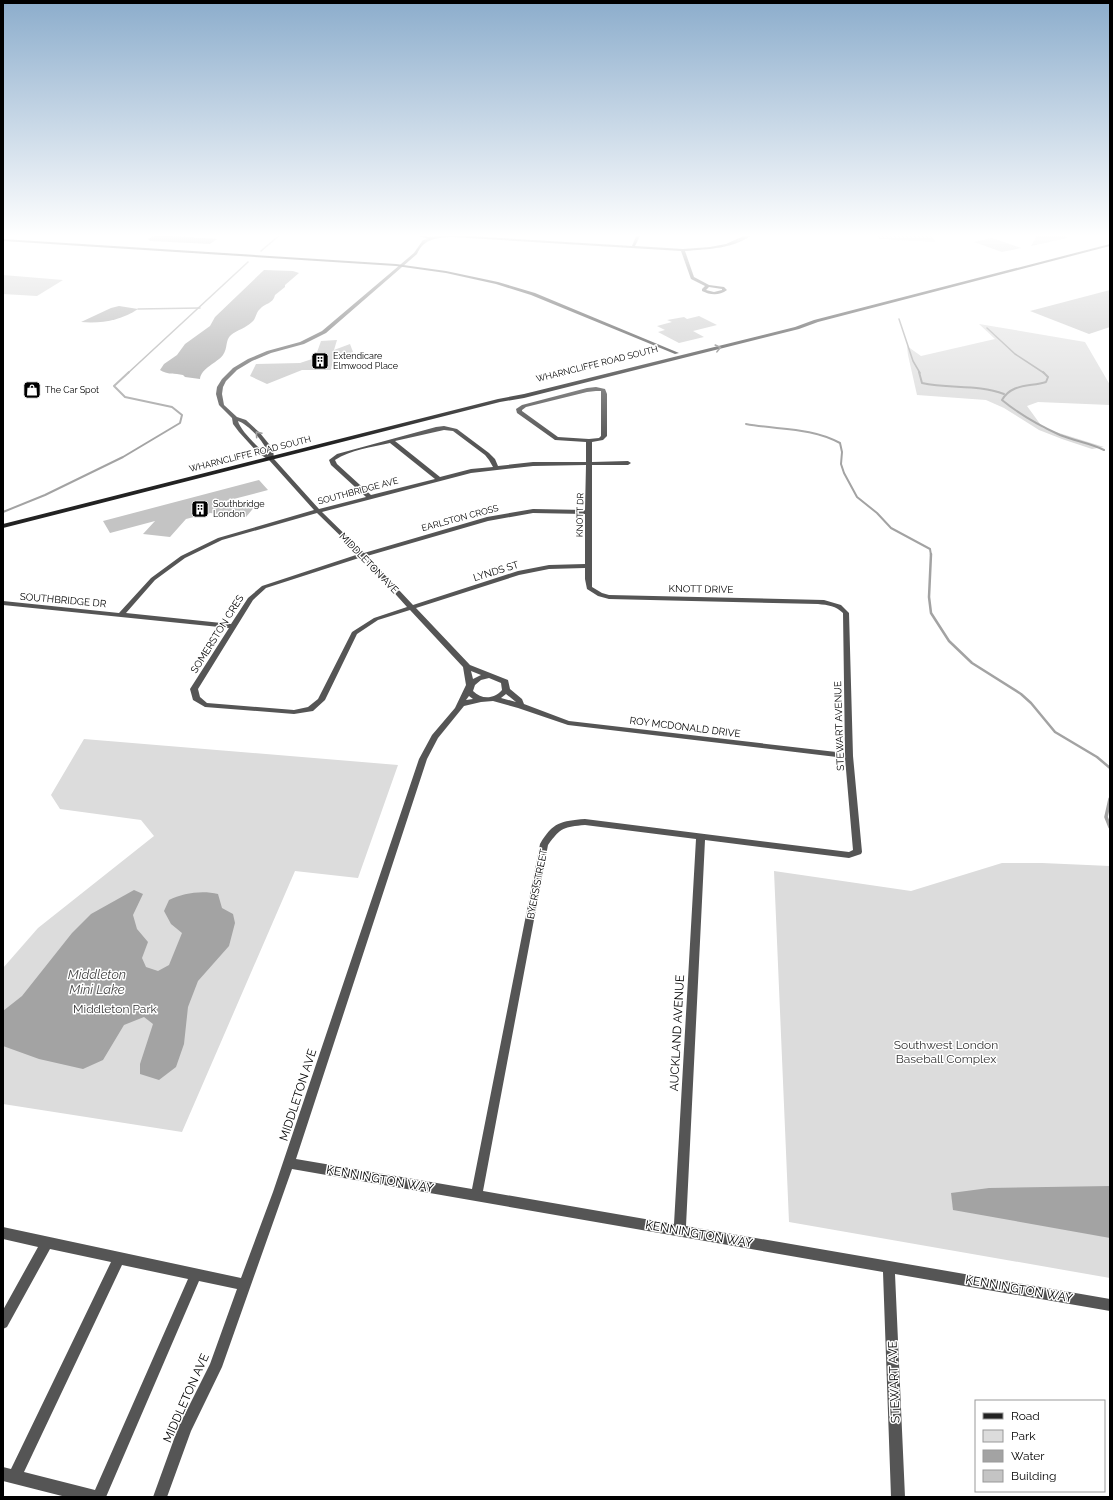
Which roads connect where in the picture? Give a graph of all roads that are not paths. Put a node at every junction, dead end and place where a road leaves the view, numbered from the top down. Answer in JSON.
{"nodes":[{"id":1,"x":355,"y":304,"type":"edge"},
{"id":2,"x":546,"y":304,"type":"edge"},
{"id":3,"x":557,"y":304,"type":"edge"},
{"id":4,"x":882,"y":304,"type":"edge"},
{"id":5,"x":816,"y":321,"type":"junction"},
{"id":6,"x":677,"y":353,"type":"junction"},
{"id":7,"x":668,"y":355,"type":"junction"},
{"id":8,"x":500,"y":400,"type":"junction"},
{"id":9,"x":235,"y":418,"type":"junction"},
{"id":10,"x":391,"y":441,"type":"junction"},
{"id":11,"x":589,"y":441,"type":"junction"},
{"id":12,"x":271,"y":459,"type":"junction"},
{"id":13,"x":590,"y":463,"type":"junction"},
{"id":14,"x":628,"y":463,"type":"dead end"},
{"id":15,"x":496,"y":468,"type":"junction"},
{"id":16,"x":439,"y":479,"type":"junction"},
{"id":17,"x":370,"y":497,"type":"junction"},
{"id":18,"x":318,"y":511,"type":"junction"},
{"id":19,"x":588,"y":512,"type":"junction"},
{"id":20,"x":3,"y":526,"type":"edge"},
{"id":21,"x":363,"y":555,"type":"junction"},
{"id":22,"x":588,"y":566,"type":"junction"},
{"id":23,"x":3,"y":603,"type":"edge"},
{"id":24,"x":836,"y":604,"type":"joint"},
{"id":25,"x":413,"y":608,"type":"junction"},
{"id":26,"x":121,"y":615,"type":"junction"},
{"id":27,"x":233,"y":626,"type":"junction"},
{"id":28,"x":467,"y":667,"type":"junction"},
{"id":29,"x":489,"y":676,"type":"junction"},
{"id":30,"x":469,"y":687,"type":"junction"},
{"id":31,"x":506,"y":690,"type":"junction"},
{"id":32,"x":482,"y":699,"type":"junction"},
{"id":33,"x":494,"y":699,"type":"junction"},
{"id":34,"x":460,"y":704,"type":"junction"},
{"id":35,"x":521,"y":706,"type":"junction"},
{"id":36,"x":849,"y":756,"type":"junction"},
{"id":37,"x":700,"y":836,"type":"junction"},
{"id":38,"x":858,"y":852,"type":"joint"},
{"id":39,"x":289,"y":1163,"type":"junction"},
{"id":40,"x":476,"y":1196,"type":"junction"},
{"id":41,"x":680,"y":1231,"type":"junction"},
{"id":42,"x":3,"y":1233,"type":"edge"},
{"id":43,"x":47,"y":1243,"type":"junction"},
{"id":44,"x":119,"y":1258,"type":"junction"},
{"id":45,"x":889,"y":1267,"type":"junction"},
{"id":46,"x":196,"y":1275,"type":"junction"},
{"id":47,"x":245,"y":1285,"type":"junction"},
{"id":48,"x":1110,"y":1305,"type":"edge"},
{"id":49,"x":3,"y":1323,"type":"edge"},
{"id":50,"x":8,"y":1475,"type":"edge"},
{"id":51,"x":94,"y":1497,"type":"edge"},
{"id":52,"x":99,"y":1497,"type":"edge"},
{"id":53,"x":160,"y":1497,"type":"edge"},
{"id":54,"x":898,"y":1497,"type":"edge"}],
"edges":[{"from":1,"to":9,"type":"street"},
{"from":2,"to":7,"type":"main road"},
{"from":3,"to":6,"type":"main road"},
{"from":4,"to":5,"type":"main road","name":"WHARNCLIFFE ROAD SOUTH"},
{"from":5,"to":6,"type":"main road","name":"WHARNCLIFFE ROAD SOUTH"},
{"from":8,"to":5,"type":"main road","name":"WHARNCLIFFE ROAD SOUTH","one_way":true},
{"from":6,"to":7,"type":"main road","name":"WHARNCLIFFE ROAD SOUTH"},
{"from":7,"to":8,"type":"main road","name":"WHARNCLIFFE ROAD SOUTH"},
{"from":8,"to":12,"type":"main road","name":"WHARNCLIFFE ROAD SOUTH"},
{"from":9,"to":12,"type":"street"},
{"from":12,"to":9,"type":"street","one_way":true},
{"from":10,"to":15,"type":"street"},
{"from":10,"to":16,"type":"street"},
{"from":10,"to":17,"type":"street"},
{"from":11,"to":11,"type":"street"},
{"from":11,"to":13,"type":"street","name":"KNOTT DR"},
{"from":12,"to":18,"type":"street","name":"MIDDLETON AVE"},
{"from":12,"to":20,"type":"main road","name":"WHARNCLIFFE ROAD SOUTH"},
{"from":13,"to":14,"type":"street","name":"SOUTHBRIDGE AVE"},
{"from":13,"to":15,"type":"street","name":"SOUTHBRIDGE AVE"},
{"from":13,"to":19,"type":"street","name":"KNOTT DR"},
{"from":15,"to":16,"type":"street","name":"SOUTHBRIDGE AVE"},
{"from":16,"to":17,"type":"street","name":"SOUTHBRIDGE AVE"},
{"from":17,"to":18,"type":"street","name":"SOUTHBRIDGE AVE"},
{"from":18,"to":21,"type":"street","name":"MIDDLETON AVE"},
{"from":18,"to":26,"type":"street","name":"SOUTHBRIDGE AVE"},
{"from":19,"to":21,"type":"street","name":"EARLSTON CROSS"},
{"from":19,"to":22,"type":"street","name":"KNOTT DR"},
{"from":21,"to":25,"type":"street","name":"MIDDLETON AVE"},
{"from":21,"to":27,"type":"street","name":"SOMERSTON CRES"},
{"from":22,"to":24,"type":"street","name":"KNOTT DRIVE"},
{"from":22,"to":25,"type":"street","name":"LYNDS ST"},
{"from":23,"to":26,"type":"street","name":"SOUTHBRIDGE DR"},
{"from":24,"to":36,"type":"street","name":"STEWART AVENUE"},
{"from":25,"to":27,"type":"street","name":"SOMERSTON CRES"},
{"from":25,"to":28,"type":"street","name":"MIDDLETON AVE"},
{"from":26,"to":27,"type":"street","name":"SOUTHBRIDGE DR"},
{"from":28,"to":29,"type":"street"},
{"from":28,"to":30,"type":"street"},
{"from":29,"to":30,"type":"street"},
{"from":29,"to":31,"type":"street"},
{"from":30,"to":32,"type":"street"},
{"from":30,"to":34,"type":"street","name":"MIDDLETON AVE"},
{"from":31,"to":33,"type":"street"},
{"from":31,"to":35,"type":"street"},
{"from":32,"to":33,"type":"street"},
{"from":32,"to":34,"type":"street"},
{"from":33,"to":35,"type":"street","name":"ROY MCDONALD DRIVE"},
{"from":34,"to":39,"type":"street","name":"MIDDLETON AVE"},
{"from":35,"to":36,"type":"street","name":"ROY MCDONALD DRIVE"},
{"from":36,"to":38,"type":"street","name":"STEWART AVENUE"},
{"from":37,"to":38,"type":"street","name":"BYERS STREET"},
{"from":37,"to":40,"type":"street","name":"BYERS STREET"},
{"from":37,"to":41,"type":"street","name":"AUCKLAND AVENUE"},
{"from":39,"to":40,"type":"street","name":"KENNINGTON WAY"},
{"from":39,"to":47,"type":"street","name":"MIDDLETON AVE"},
{"from":40,"to":41,"type":"street","name":"KENNINGTON WAY"},
{"from":41,"to":45,"type":"street","name":"KENNINGTON WAY"},
{"from":42,"to":43,"type":"street"},
{"from":43,"to":44,"type":"street"},
{"from":43,"to":49,"type":"street"},
{"from":44,"to":46,"type":"street"},
{"from":44,"to":50,"type":"street"},
{"from":45,"to":48,"type":"street","name":"KENNINGTON WAY"},
{"from":45,"to":54,"type":"street","name":"STEWART AVE"},
{"from":46,"to":47,"type":"street"},
{"from":46,"to":52,"type":"street"},
{"from":47,"to":53,"type":"street","name":"MIDDLETON AVE"},
{"from":50,"to":51,"type":"street"}]}
